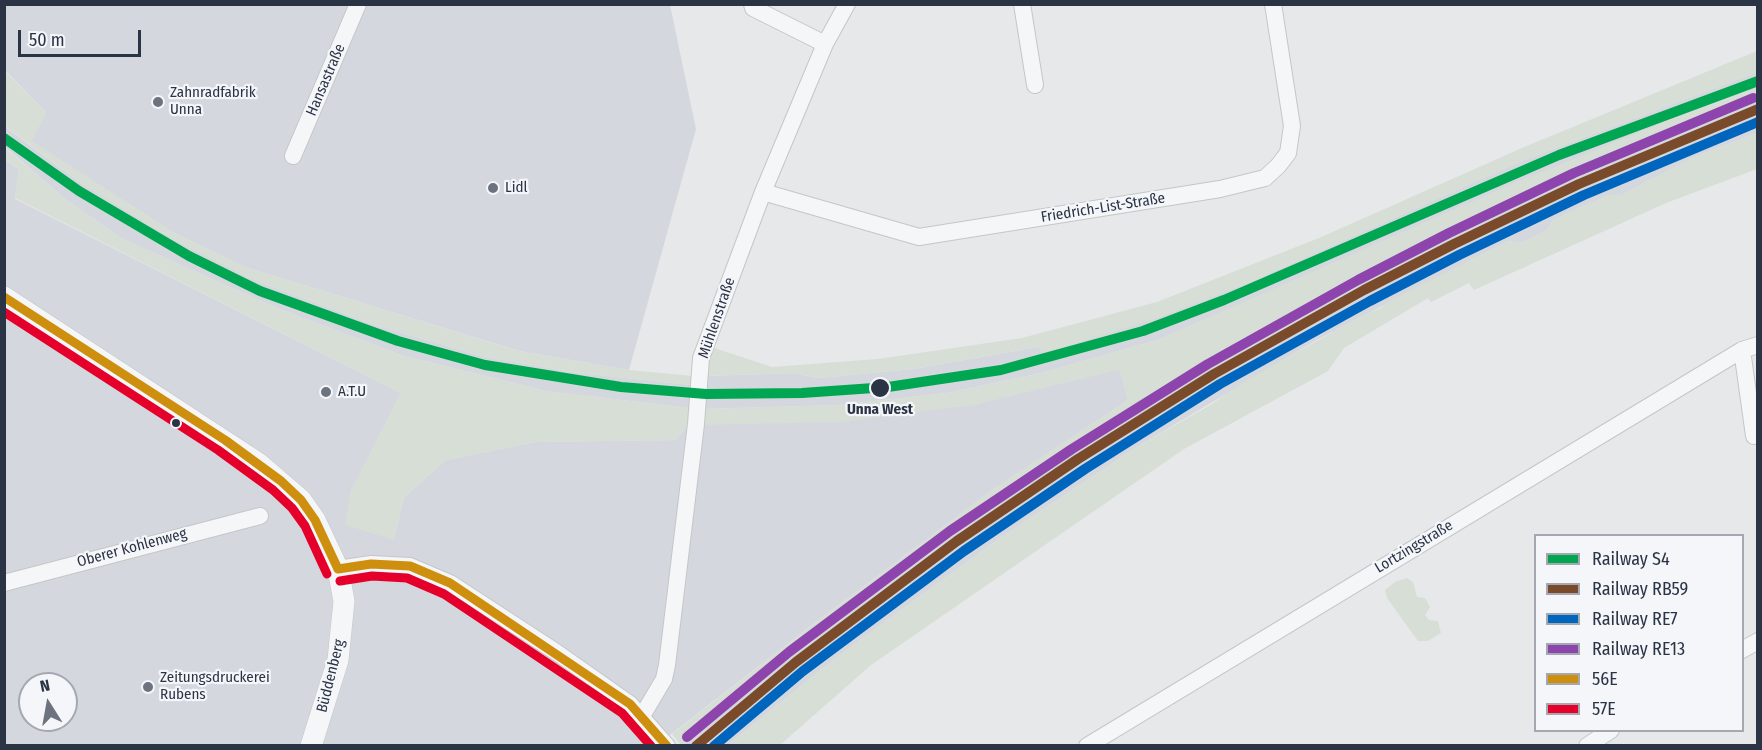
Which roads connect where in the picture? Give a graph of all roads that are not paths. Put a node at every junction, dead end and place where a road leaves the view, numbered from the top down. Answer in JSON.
{"nodes":[{"id":1,"x":358,"y":4,"type":"edge"},
{"id":2,"x":752,"y":4,"type":"edge"},
{"id":3,"x":847,"y":4,"type":"edge"},
{"id":4,"x":1022,"y":4,"type":"edge"},
{"id":5,"x":1273,"y":4,"type":"edge"},
{"id":6,"x":825,"y":44,"type":"junction"},
{"id":7,"x":1035,"y":85,"type":"dead end"},
{"id":8,"x":293,"y":156,"type":"dead end"},
{"id":9,"x":763,"y":192,"type":"junction"},
{"id":10,"x":4,"y":297,"type":"edge"},
{"id":11,"x":1750,"y":348,"type":"edge"},
{"id":12,"x":1754,"y":436,"type":"dead end"},
{"id":13,"x":260,"y":516,"type":"dead end"},
{"id":14,"x":338,"y":569,"type":"junction"},
{"id":15,"x":4,"y":583,"type":"edge"},
{"id":16,"x":1758,"y":641,"type":"edge"},
{"id":17,"x":1744,"y":650,"type":"edge"},
{"id":18,"x":642,"y":716,"type":"junction"},
{"id":19,"x":1608,"y":732,"type":"edge"},
{"id":20,"x":311,"y":746,"type":"edge"},
{"id":21,"x":667,"y":746,"type":"edge"},
{"id":22,"x":1087,"y":746,"type":"edge"},
{"id":23,"x":1587,"y":746,"type":"edge"}],
"edges":[{"from":1,"to":8,"type":"street","name":"Hansastraße"},
{"from":2,"to":6,"type":"street"},
{"from":3,"to":6,"type":"street","name":"Mühlenstraße"},
{"from":4,"to":7,"type":"street"},
{"from":5,"to":9,"type":"street","name":"Friedrich-List-Straße"},
{"from":6,"to":9,"type":"street","name":"Mühlenstraße"},
{"from":9,"to":18,"type":"street","name":"Mühlenstraße"},
{"from":10,"to":14,"type":"street","name":"Büddenberg"},
{"from":11,"to":12,"type":"street","name":"Lortzingstraße"},
{"from":11,"to":22,"type":"street","name":"Lortzingstraße"},
{"from":13,"to":15,"type":"street","name":"Oberer Kohlenweg"},
{"from":14,"to":18,"type":"street"},
{"from":14,"to":20,"type":"street","name":"Büddenberg"},
{"from":16,"to":17,"type":"street"},
{"from":18,"to":21,"type":"street"},
{"from":19,"to":23,"type":"street"}]}
